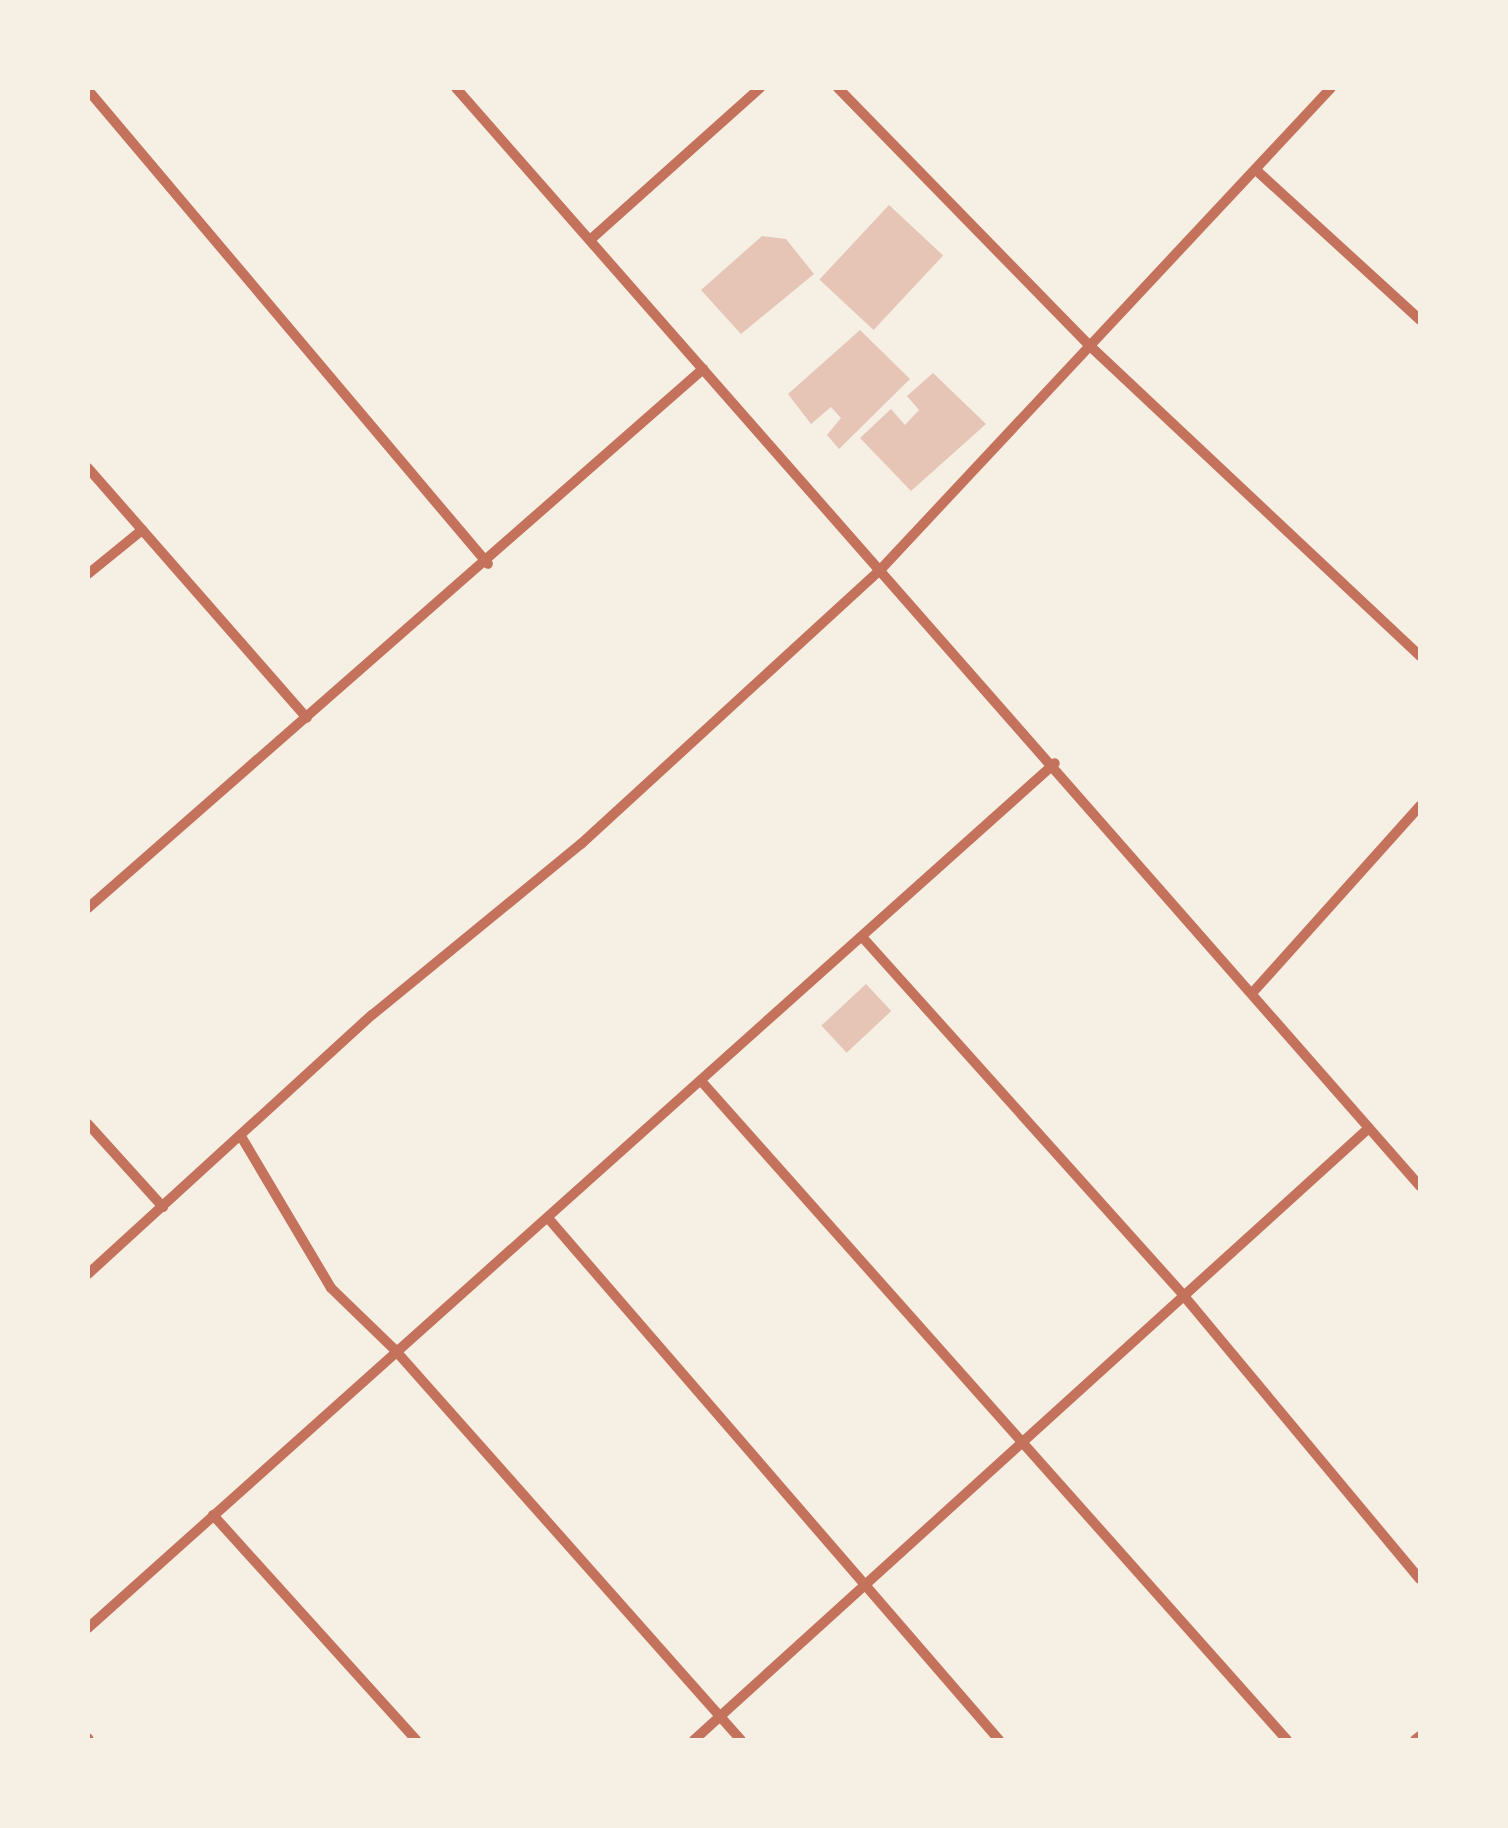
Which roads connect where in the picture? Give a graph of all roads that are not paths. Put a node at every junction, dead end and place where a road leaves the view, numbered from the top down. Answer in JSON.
{"nodes":[{"id":1,"x":456,"y":88,"type":"edge"},
{"id":2,"x":760,"y":88,"type":"edge"},
{"id":3,"x":838,"y":88,"type":"edge"},
{"id":4,"x":1331,"y":88,"type":"edge"},
{"id":5,"x":88,"y":90,"type":"edge"},
{"id":6,"x":1256,"y":170,"type":"junction"},
{"id":7,"x":590,"y":240,"type":"junction"},
{"id":8,"x":1420,"y":320,"type":"edge"},
{"id":9,"x":1090,"y":346,"type":"junction"},
{"id":10,"x":704,"y":369,"type":"junction"},
{"id":11,"x":88,"y":468,"type":"edge"},
{"id":12,"x":142,"y":530,"type":"junction"},
{"id":13,"x":488,"y":564,"type":"junction"},
{"id":14,"x":882,"y":568,"type":"junction"},
{"id":15,"x":88,"y":574,"type":"edge"},
{"id":16,"x":1420,"y":656,"type":"edge"},
{"id":17,"x":307,"y":718,"type":"junction"},
{"id":18,"x":1056,"y":763,"type":"junction"},
{"id":19,"x":1420,"y":806,"type":"edge"},
{"id":20,"x":88,"y":908,"type":"edge"},
{"id":21,"x":864,"y":939,"type":"junction"},
{"id":22,"x":1254,"y":991,"type":"junction"},
{"id":23,"x":702,"y":1082,"type":"junction"},
{"id":24,"x":88,"y":1124,"type":"edge"},
{"id":25,"x":1369,"y":1128,"type":"junction"},
{"id":26,"x":242,"y":1138,"type":"junction"},
{"id":27,"x":1420,"y":1186,"type":"edge"},
{"id":28,"x":163,"y":1207,"type":"junction"},
{"id":29,"x":548,"y":1218,"type":"junction"},
{"id":30,"x":88,"y":1274,"type":"edge"},
{"id":31,"x":1184,"y":1296,"type":"junction"},
{"id":32,"x":395,"y":1350,"type":"junction"},
{"id":33,"x":1024,"y":1437,"type":"junction"},
{"id":34,"x":213,"y":1515,"type":"junction"},
{"id":35,"x":1420,"y":1578,"type":"edge"},
{"id":36,"x":863,"y":1587,"type":"junction"},
{"id":37,"x":88,"y":1628,"type":"edge"},
{"id":38,"x":720,"y":1716,"type":"junction"},
{"id":39,"x":416,"y":1740,"type":"edge"},
{"id":40,"x":694,"y":1740,"type":"edge"},
{"id":41,"x":741,"y":1740,"type":"edge"},
{"id":42,"x":999,"y":1740,"type":"edge"},
{"id":43,"x":1287,"y":1740,"type":"edge"}],
"edges":[{"from":1,"to":7,"type":"street"},
{"from":2,"to":7,"type":"street"},
{"from":3,"to":9,"type":"street"},
{"from":4,"to":6,"type":"street"},
{"from":5,"to":13,"type":"street"},
{"from":6,"to":8,"type":"street"},
{"from":6,"to":9,"type":"street"},
{"from":7,"to":10,"type":"street"},
{"from":9,"to":14,"type":"street"},
{"from":9,"to":16,"type":"street"},
{"from":10,"to":13,"type":"street"},
{"from":10,"to":14,"type":"street"},
{"from":11,"to":12,"type":"street"},
{"from":12,"to":15,"type":"street"},
{"from":12,"to":17,"type":"street"},
{"from":13,"to":17,"type":"street"},
{"from":14,"to":18,"type":"street"},
{"from":14,"to":26,"type":"street"},
{"from":17,"to":20,"type":"street"},
{"from":18,"to":21,"type":"street"},
{"from":18,"to":22,"type":"street"},
{"from":19,"to":22,"type":"street"},
{"from":21,"to":23,"type":"street"},
{"from":21,"to":31,"type":"street"},
{"from":22,"to":25,"type":"street"},
{"from":23,"to":29,"type":"street"},
{"from":23,"to":33,"type":"street"},
{"from":24,"to":28,"type":"street"},
{"from":25,"to":27,"type":"street"},
{"from":25,"to":31,"type":"street"},
{"from":26,"to":28,"type":"street"},
{"from":26,"to":32,"type":"street"},
{"from":28,"to":30,"type":"street"},
{"from":29,"to":32,"type":"street"},
{"from":29,"to":36,"type":"street"},
{"from":31,"to":33,"type":"street"},
{"from":31,"to":35,"type":"street"},
{"from":32,"to":34,"type":"street"},
{"from":32,"to":38,"type":"street"},
{"from":33,"to":36,"type":"street"},
{"from":33,"to":43,"type":"street"},
{"from":34,"to":37,"type":"street"},
{"from":34,"to":39,"type":"street"},
{"from":36,"to":38,"type":"street"},
{"from":36,"to":42,"type":"street"},
{"from":38,"to":40,"type":"street"},
{"from":38,"to":41,"type":"street"}]}
